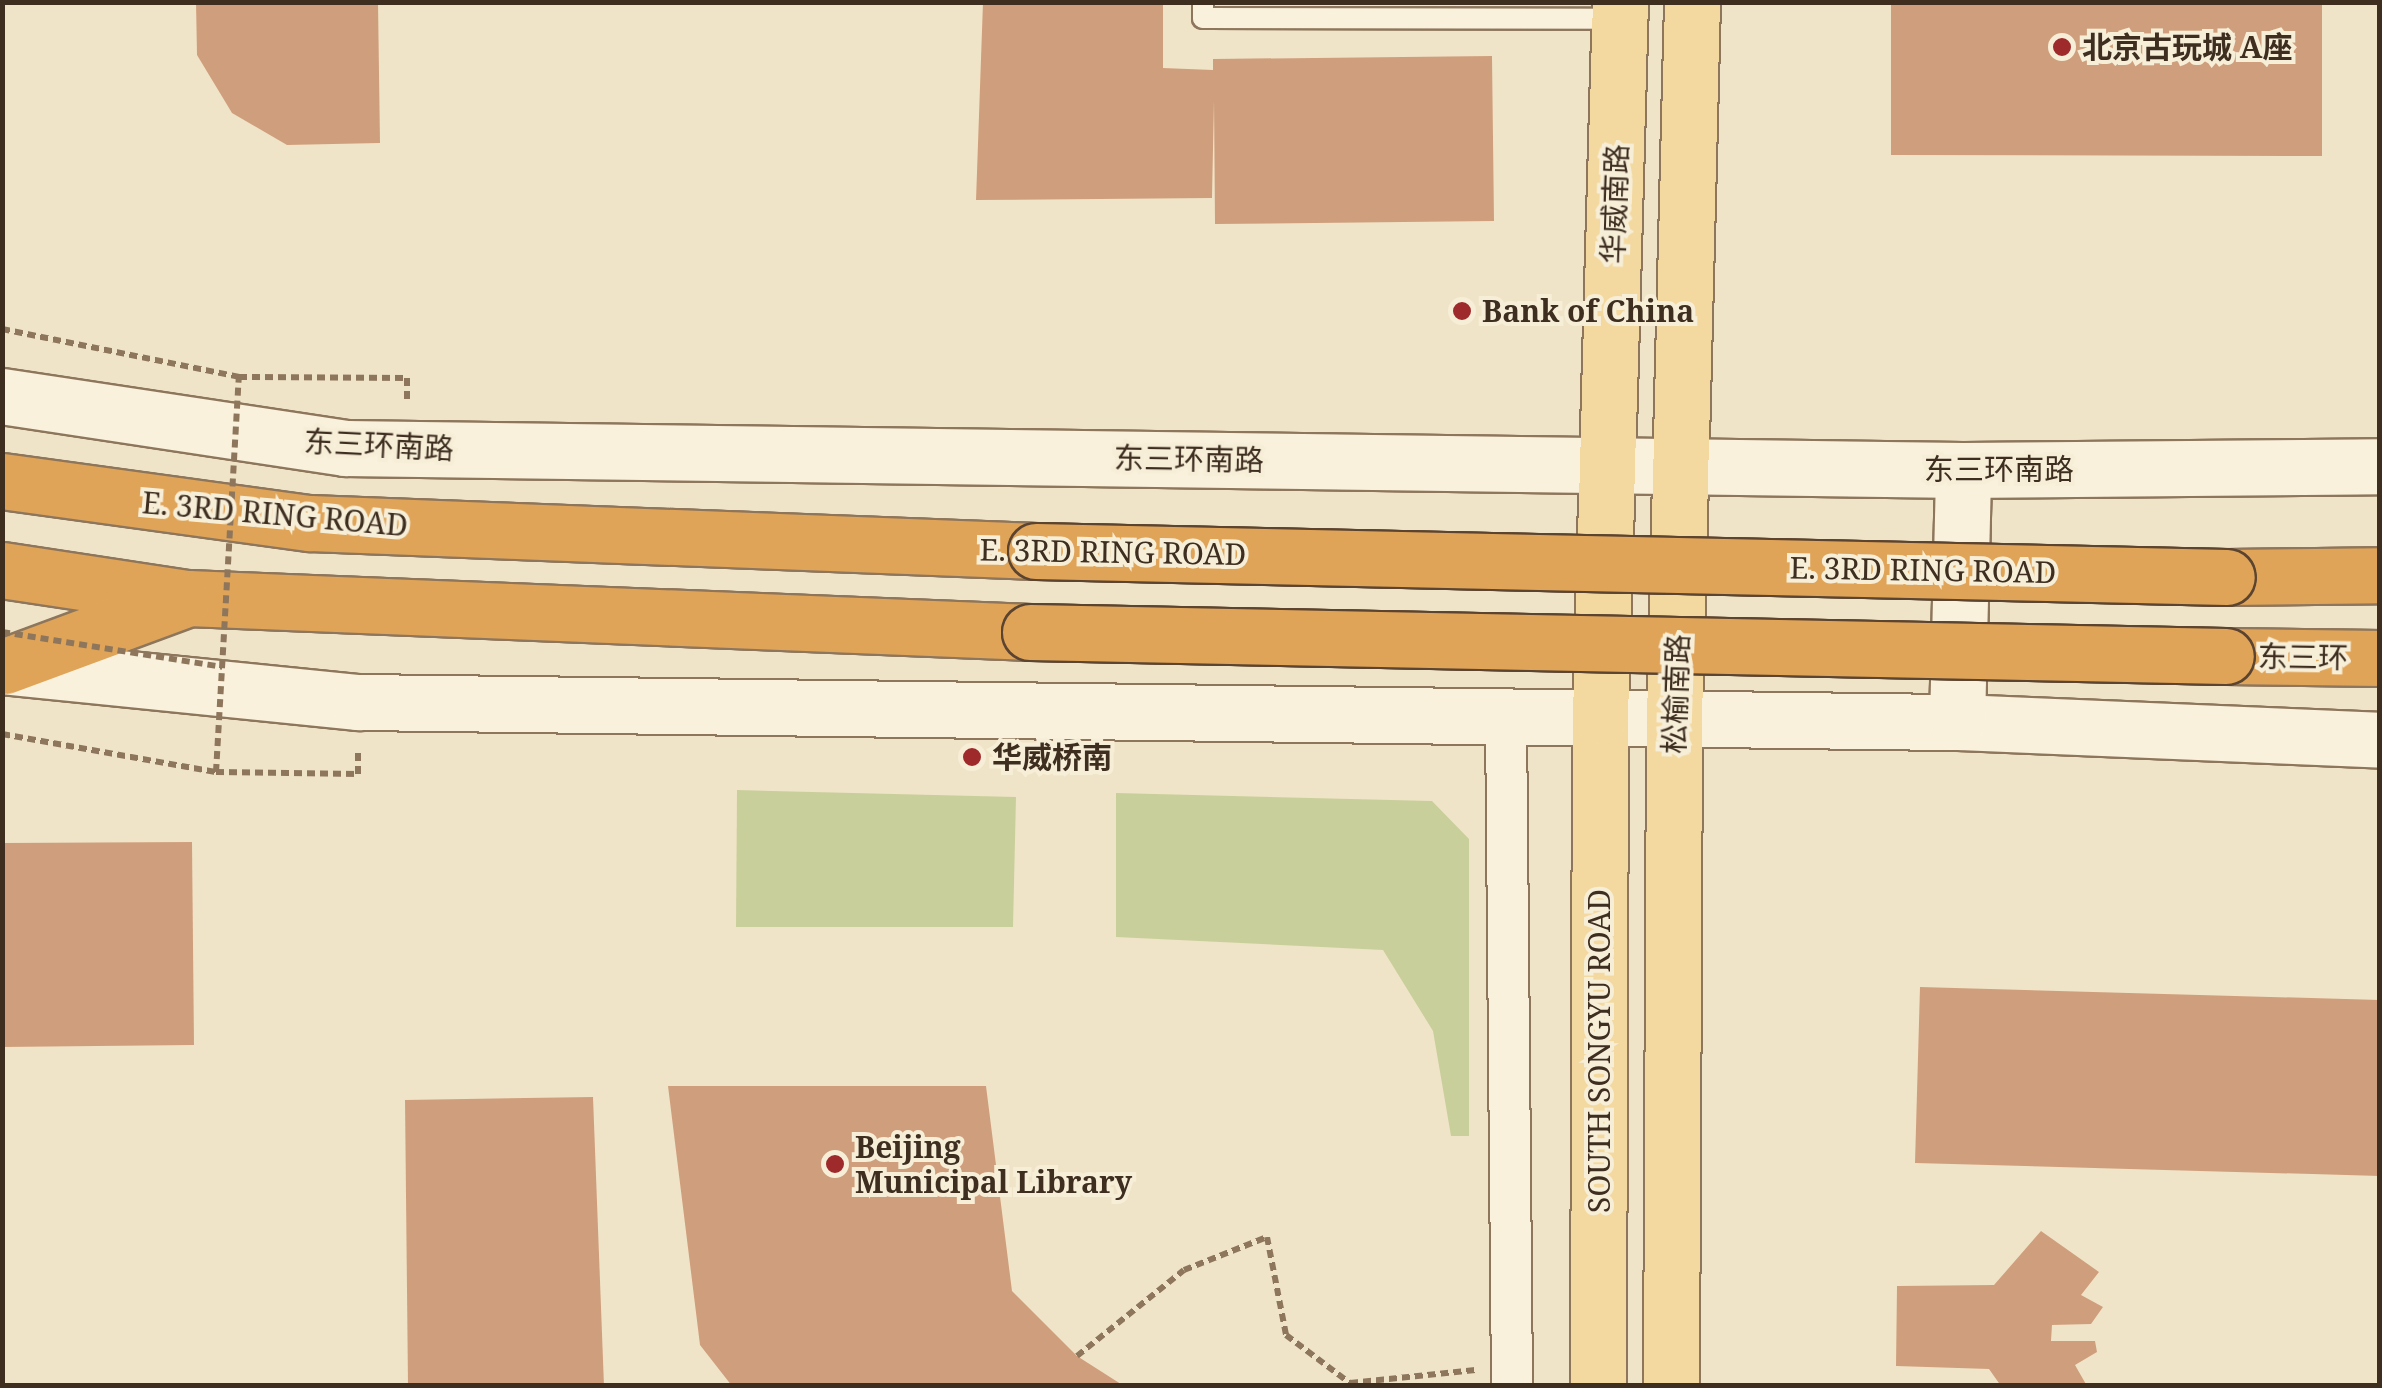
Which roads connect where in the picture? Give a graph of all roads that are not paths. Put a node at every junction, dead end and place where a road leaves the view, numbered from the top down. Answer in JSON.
{"nodes":[{"id":1,"x":1202,"y":2,"type":"edge"},
{"id":2,"x":1692,"y":2,"type":"edge"},
{"id":3,"x":1620,"y":11,"type":"edge"},
{"id":4,"x":2,"y":396,"type":"edge"},
{"id":5,"x":1608,"y":465,"type":"junction"},
{"id":6,"x":1683,"y":466,"type":"junction"},
{"id":7,"x":2380,"y":466,"type":"edge"},
{"id":8,"x":1962,"y":470,"type":"junction"},
{"id":9,"x":2,"y":481,"type":"edge"},
{"id":10,"x":2,"y":570,"type":"edge"},
{"id":11,"x":2380,"y":574,"type":"edge"},
{"id":12,"x":188,"y":598,"type":"junction"},
{"id":13,"x":3,"y":654,"type":"edge"},
{"id":14,"x":2380,"y":658,"type":"edge"},
{"id":15,"x":1506,"y":715,"type":"junction"},
{"id":16,"x":1600,"y":716,"type":"junction"},
{"id":17,"x":1674,"y":718,"type":"junction"},
{"id":18,"x":1957,"y":722,"type":"junction"},
{"id":19,"x":2380,"y":740,"type":"edge"},
{"id":20,"x":1511,"y":1376,"type":"edge"},
{"id":21,"x":1598,"y":1386,"type":"edge"},
{"id":22,"x":1671,"y":1386,"type":"edge"}],
"edges":[{"from":1,"to":3,"type":"lane"},
{"from":2,"to":6,"type":"main road","name":"松榆南路"},
{"from":3,"to":5,"type":"main road","name":"华威南路"},
{"from":4,"to":5,"type":"street","name":"东三环南路"},
{"from":5,"to":6,"type":"street","name":"东三环南路"},
{"from":5,"to":16,"type":"main road","name":"华威南路"},
{"from":6,"to":8,"type":"street","name":"东三环南路"},
{"from":6,"to":17,"type":"main road","name":"松榆南路"},
{"from":7,"to":8,"type":"street","name":"东三环南路"},
{"from":8,"to":18,"type":"street"},
{"from":9,"to":11,"type":"highway","name":"E. 3RD RING ROAD","bridge":true},
{"from":10,"to":12,"type":"highway"},
{"from":12,"to":13,"type":"highway"},
{"from":12,"to":14,"type":"highway","name":"东三环","bridge":true},
{"from":13,"to":15,"type":"street"},
{"from":15,"to":16,"type":"street"},
{"from":15,"to":20,"type":"street"},
{"from":16,"to":17,"type":"street"},
{"from":16,"to":21,"type":"main road","name":"SOUTH SONGYU ROAD"},
{"from":17,"to":18,"type":"street"},
{"from":17,"to":22,"type":"main road","name":"松榆南路"},
{"from":18,"to":19,"type":"street"}]}
